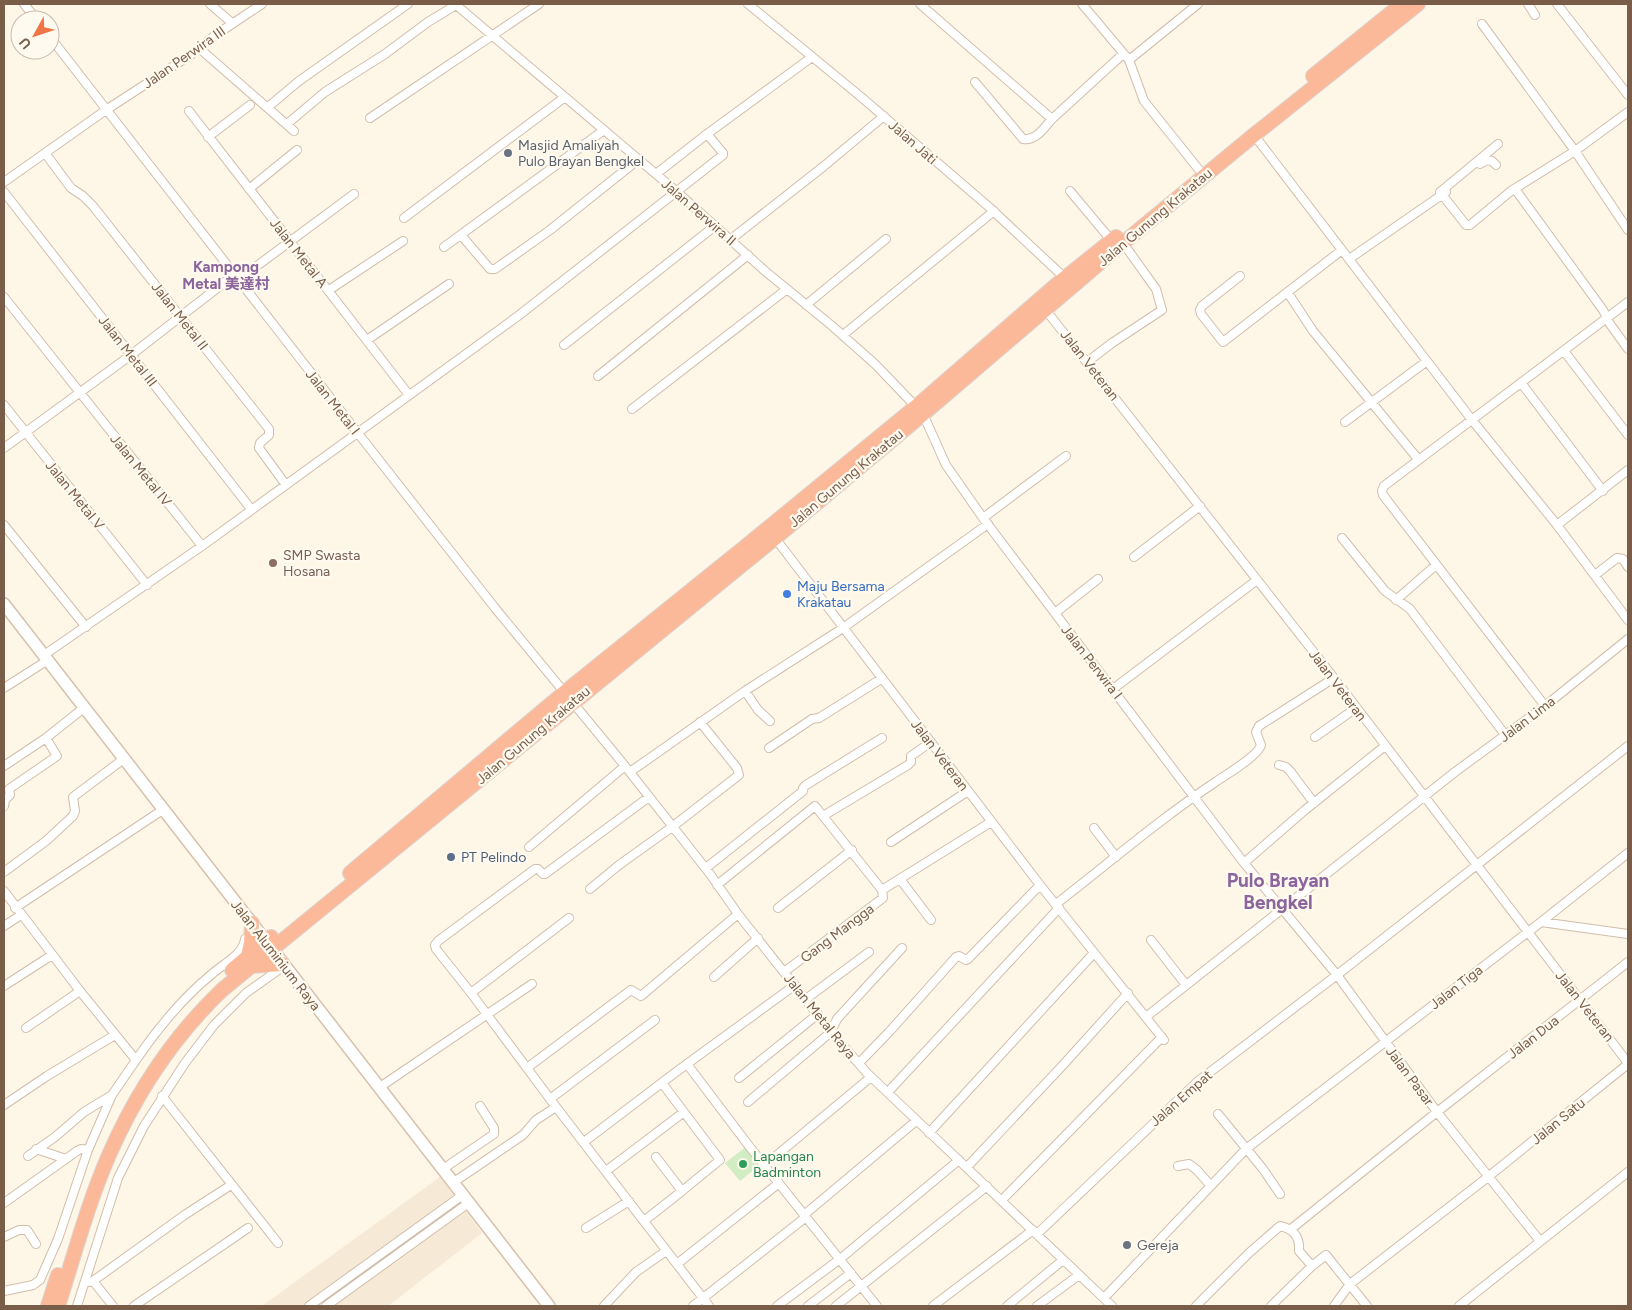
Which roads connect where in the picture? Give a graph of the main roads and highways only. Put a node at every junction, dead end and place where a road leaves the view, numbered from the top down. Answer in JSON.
{"nodes":[{"id":1,"x":1402,"y":4,"type":"edge"},
{"id":2,"x":1418,"y":4,"type":"edge"},
{"id":3,"x":1201,"y":173,"type":"junction"},
{"id":4,"x":1069,"y":282,"type":"junction"},
{"id":5,"x":920,"y":410,"type":"junction"},
{"id":6,"x":4,"y":604,"type":"edge"},
{"id":7,"x":569,"y":697,"type":"junction"},
{"id":8,"x":248,"y":918,"type":"junction"},
{"id":9,"x":268,"y":945,"type":"junction"},
{"id":10,"x":249,"y":961,"type":"junction"},
{"id":11,"x":284,"y":965,"type":"junction"},
{"id":12,"x":60,"y":1271,"type":"junction"},
{"id":13,"x":42,"y":1306,"type":"edge"},
{"id":14,"x":48,"y":1306,"type":"edge"},
{"id":15,"x":58,"y":1306,"type":"edge"},
{"id":16,"x":549,"y":1306,"type":"edge"}],
"edges":[{"from":1,"to":3,"type":"highway","name":"Jalan Gunung Krakatau"},
{"from":2,"to":3,"type":"highway","name":"Jalan Gunung Krakatau"},
{"from":3,"to":4,"type":"highway","name":"Jalan Gunung Krakatau"},
{"from":4,"to":5,"type":"highway","name":"Jalan Gunung Krakatau"},
{"from":4,"to":5,"type":"highway","name":"Jalan Gunung Krakatau"},
{"from":5,"to":7,"type":"highway","name":"Jalan Gunung Krakatau"},
{"from":5,"to":7,"type":"highway","name":"Jalan Gunung Krakatau"},
{"from":6,"to":8,"type":"main road","name":"Jalan Aluminium Raya"},
{"from":7,"to":9,"type":"highway","name":"Jalan Gunung Krakatau"},
{"from":8,"to":9,"type":"main road","name":"Jalan Aluminium Raya"},
{"from":8,"to":10,"type":"highway"},
{"from":9,"to":10,"type":"highway","name":"Jalan Gunung Krakatau"},
{"from":9,"to":11,"type":"main road","name":"Jalan Aluminium Raya"},
{"from":10,"to":11,"type":"highway"},
{"from":10,"to":12,"type":"highway"},
{"from":10,"to":15,"type":"highway"},
{"from":11,"to":16,"type":"main road","name":"Jalan Aluminium Raya"},
{"from":12,"to":13,"type":"highway"},
{"from":12,"to":14,"type":"highway"}]}
